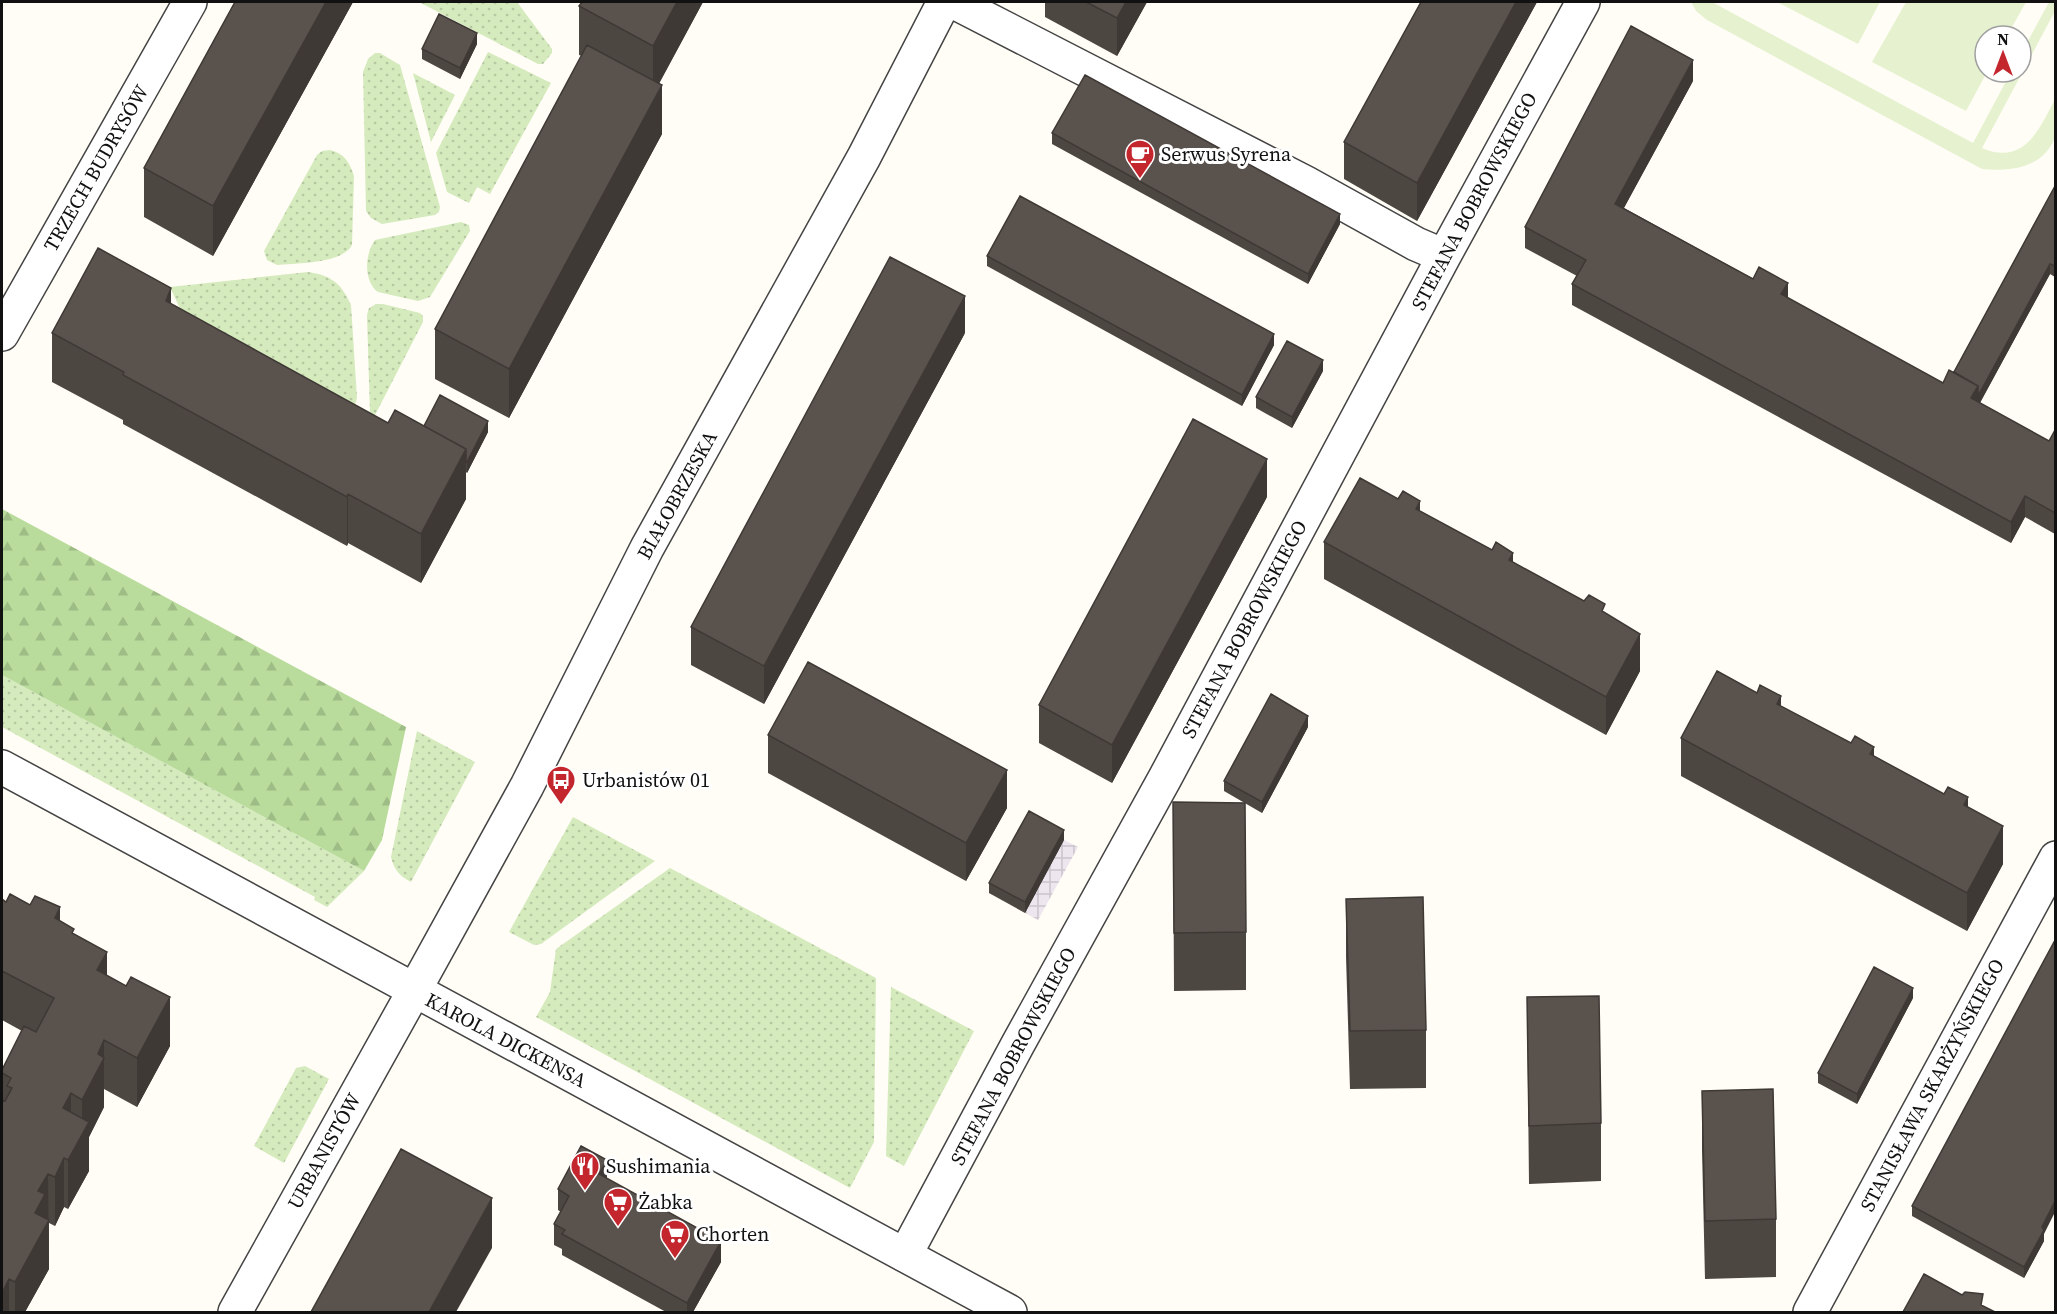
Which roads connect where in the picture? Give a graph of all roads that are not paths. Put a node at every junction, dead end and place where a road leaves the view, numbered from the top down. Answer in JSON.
{"nodes":[{"id":1,"x":190,"y":2,"type":"edge"},
{"id":2,"x":944,"y":2,"type":"edge"},
{"id":3,"x":954,"y":2,"type":"edge"},
{"id":4,"x":1582,"y":2,"type":"edge"},
{"id":5,"x":1444,"y":256,"type":"junction"},
{"id":6,"x":2,"y":334,"type":"edge"},
{"id":7,"x":2,"y":767,"type":"edge"},
{"id":8,"x":2055,"y":858,"type":"edge"},
{"id":9,"x":414,"y":991,"type":"junction"},
{"id":10,"x":905,"y":1255,"type":"junction"},
{"id":11,"x":235,"y":1312,"type":"edge"},
{"id":12,"x":1010,"y":1312,"type":"edge"},
{"id":13,"x":1810,"y":1312,"type":"edge"}],
"edges":[{"from":1,"to":6,"type":"street","name":"TRZECH BUDRYSÓW"},
{"from":2,"to":9,"type":"street","name":"BIAŁOBRZESKA"},
{"from":3,"to":5,"type":"street"},
{"from":4,"to":5,"type":"street","name":"STEFANA BOBROWSKIEGO"},
{"from":5,"to":10,"type":"street","name":"STEFANA BOBROWSKIEGO"},
{"from":7,"to":9,"type":"street","name":"KAROLA DICKENSA"},
{"from":8,"to":13,"type":"street","name":"STANISŁAWA SKARŻYŃSKIEGO"},
{"from":9,"to":10,"type":"street","name":"KAROLA DICKENSA"},
{"from":9,"to":11,"type":"street","name":"URBANISTÓW"},
{"from":10,"to":12,"type":"street","name":"KAROLA DICKENSA"}]}
